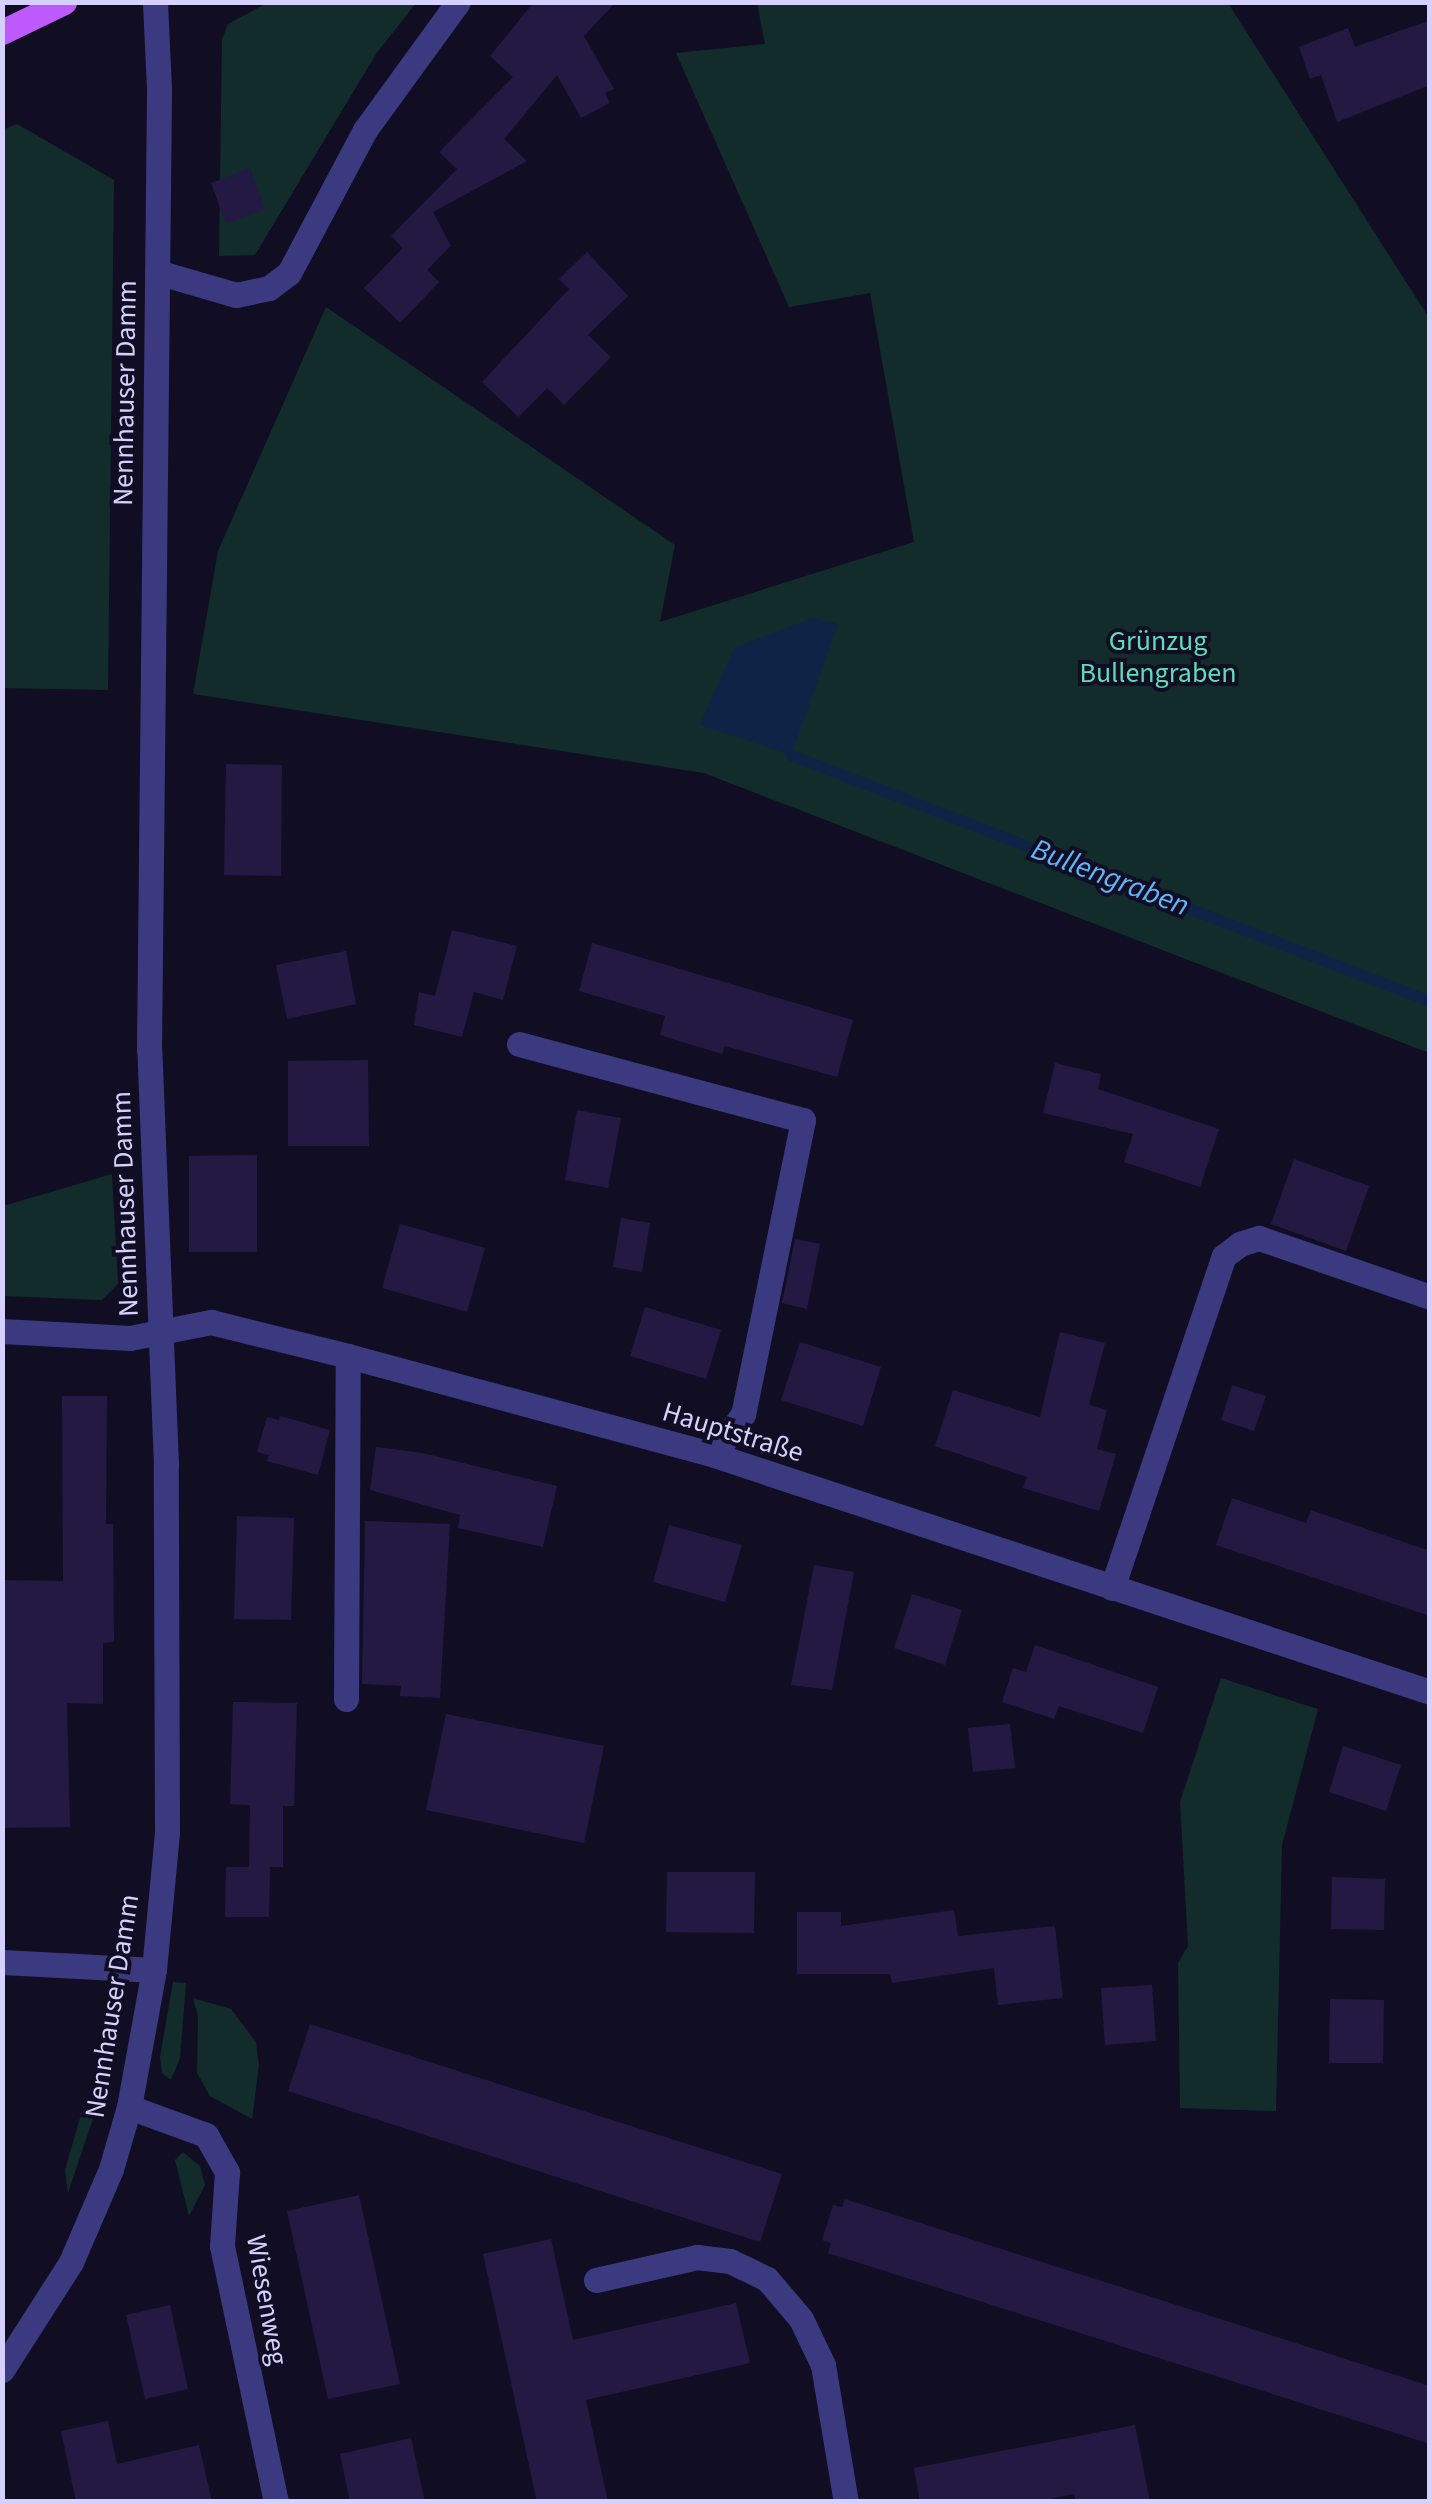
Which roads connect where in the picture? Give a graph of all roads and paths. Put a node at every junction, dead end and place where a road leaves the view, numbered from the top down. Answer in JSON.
{"nodes":[{"id":1,"x":64,"y":2,"type":"edge"},
{"id":2,"x":155,"y":2,"type":"edge"},
{"id":3,"x":458,"y":2,"type":"edge"},
{"id":4,"x":2,"y":32,"type":"edge"},
{"id":5,"x":156,"y":272,"type":"junction"},
{"id":6,"x":518,"y":1044,"type":"dead end"},
{"id":7,"x":1430,"y":1297,"type":"edge"},
{"id":8,"x":2,"y":1331,"type":"edge"},
{"id":9,"x":159,"y":1334,"type":"junction"},
{"id":10,"x":348,"y":1356,"type":"junction"},
{"id":11,"x":714,"y":1455,"type":"junction"},
{"id":12,"x":1112,"y":1588,"type":"junction"},
{"id":13,"x":1430,"y":1692,"type":"edge"},
{"id":14,"x":346,"y":1700,"type":"dead end"},
{"id":15,"x":2,"y":1962,"type":"edge"},
{"id":16,"x":154,"y":1970,"type":"junction"},
{"id":17,"x":129,"y":2107,"type":"junction"},
{"id":18,"x":596,"y":2280,"type":"dead end"},
{"id":19,"x":2,"y":2370,"type":"edge"},
{"id":20,"x":276,"y":2502,"type":"edge"},
{"id":21,"x":846,"y":2502,"type":"edge"}],
"edges":[{"from":1,"to":4,"type":"main road"},
{"from":2,"to":5,"type":"street","name":"Nennhauser Damm"},
{"from":3,"to":5,"type":"street"},
{"from":5,"to":9,"type":"street","name":"Nennhauser Damm"},
{"from":6,"to":11,"type":"street"},
{"from":7,"to":12,"type":"street"},
{"from":8,"to":9,"type":"street","name":"Hauptstraße"},
{"from":9,"to":10,"type":"street","name":"Hauptstraße"},
{"from":9,"to":16,"type":"street","name":"Nennhauser Damm"},
{"from":10,"to":11,"type":"street","name":"Hauptstraße"},
{"from":10,"to":14,"type":"street"},
{"from":11,"to":12,"type":"street","name":"Hauptstraße"},
{"from":12,"to":13,"type":"street","name":"Hauptstraße"},
{"from":15,"to":16,"type":"street"},
{"from":16,"to":17,"type":"street","name":"Nennhauser Damm"},
{"from":17,"to":19,"type":"street","name":"Nennhauser Damm"},
{"from":17,"to":20,"type":"street","name":"Wiesenweg"},
{"from":18,"to":21,"type":"street"}]}
